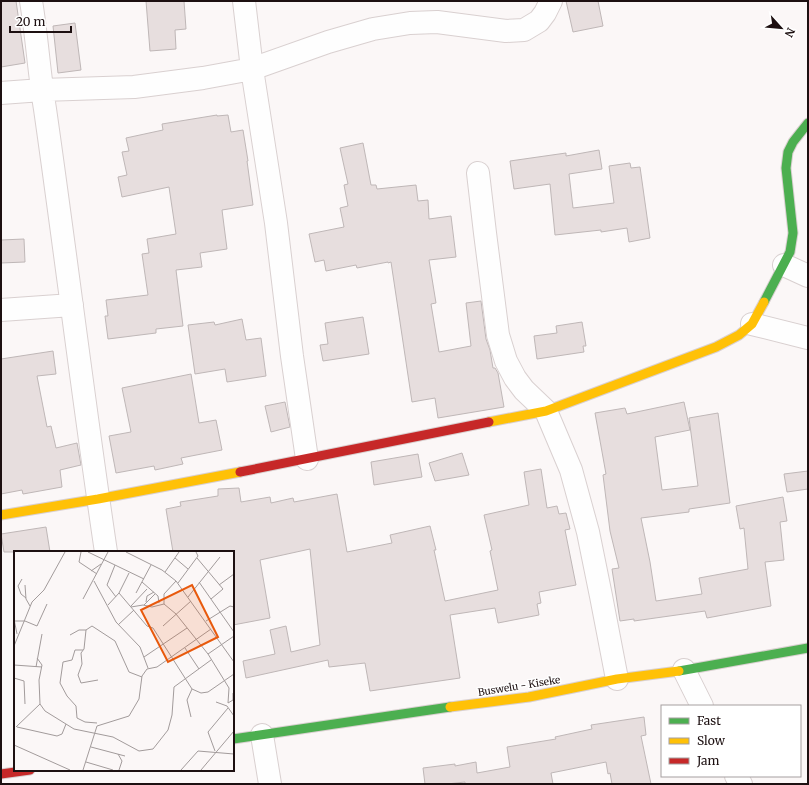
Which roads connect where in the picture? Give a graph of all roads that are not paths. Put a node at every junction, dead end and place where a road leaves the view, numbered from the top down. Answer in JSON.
{"nodes":[{"id":1,"x":30,"y":1,"type":"edge"},
{"id":2,"x":244,"y":1,"type":"edge"},
{"id":3,"x":551,"y":1,"type":"edge"},
{"id":4,"x":252,"y":69,"type":"junction"},
{"id":5,"x":42,"y":90,"type":"junction"},
{"id":6,"x":1,"y":93,"type":"edge"},
{"id":7,"x":808,"y":123,"type":"edge"},
{"id":8,"x":478,"y":173,"type":"dead end"},
{"id":9,"x":784,"y":265,"type":"junction"},
{"id":10,"x":808,"y":276,"type":"edge"},
{"id":11,"x":72,"y":305,"type":"junction"},
{"id":12,"x":1,"y":310,"type":"edge"},
{"id":13,"x":752,"y":324,"type":"junction"},
{"id":14,"x":808,"y":338,"type":"edge"},
{"id":15,"x":546,"y":411,"type":"junction"},
{"id":16,"x":307,"y":459,"type":"junction"},
{"id":17,"x":98,"y":499,"type":"junction"},
{"id":18,"x":1,"y":515,"type":"edge"},
{"id":19,"x":106,"y":551,"type":"edge"},
{"id":20,"x":808,"y":648,"type":"edge"},
{"id":21,"x":684,"y":670,"type":"junction"},
{"id":22,"x":617,"y":680,"type":"junction"},
{"id":23,"x":702,"y":705,"type":"edge"},
{"id":24,"x":262,"y":735,"type":"junction"},
{"id":25,"x":234,"y":739,"type":"edge"},
{"id":26,"x":23,"y":771,"type":"edge"},
{"id":27,"x":1,"y":774,"type":"edge"},
{"id":28,"x":270,"y":784,"type":"edge"}],
"edges":[{"from":1,"to":5,"type":"street"},
{"from":2,"to":4,"type":"street"},
{"from":3,"to":4,"type":"street"},
{"from":4,"to":5,"type":"street"},
{"from":4,"to":16,"type":"street"},
{"from":5,"to":6,"type":"street"},
{"from":5,"to":11,"type":"street"},
{"from":7,"to":9,"type":"street"},
{"from":8,"to":15,"type":"street"},
{"from":9,"to":10,"type":"street"},
{"from":9,"to":13,"type":"street"},
{"from":11,"to":12,"type":"street"},
{"from":11,"to":17,"type":"street"},
{"from":13,"to":14,"type":"street"},
{"from":13,"to":15,"type":"street"},
{"from":15,"to":16,"type":"street"},
{"from":15,"to":22,"type":"street"},
{"from":16,"to":17,"type":"street"},
{"from":17,"to":18,"type":"street"},
{"from":17,"to":19,"type":"street"},
{"from":20,"to":21,"type":"street","name":"Buswelu - Kiseke"},
{"from":21,"to":22,"type":"street","name":"Buswelu - Kiseke"},
{"from":21,"to":23,"type":"street"},
{"from":22,"to":24,"type":"street","name":"Buswelu - Kiseke"},
{"from":24,"to":25,"type":"street","name":"Buswelu - Kiseke"},
{"from":24,"to":28,"type":"street"},
{"from":26,"to":27,"type":"street"}]}
